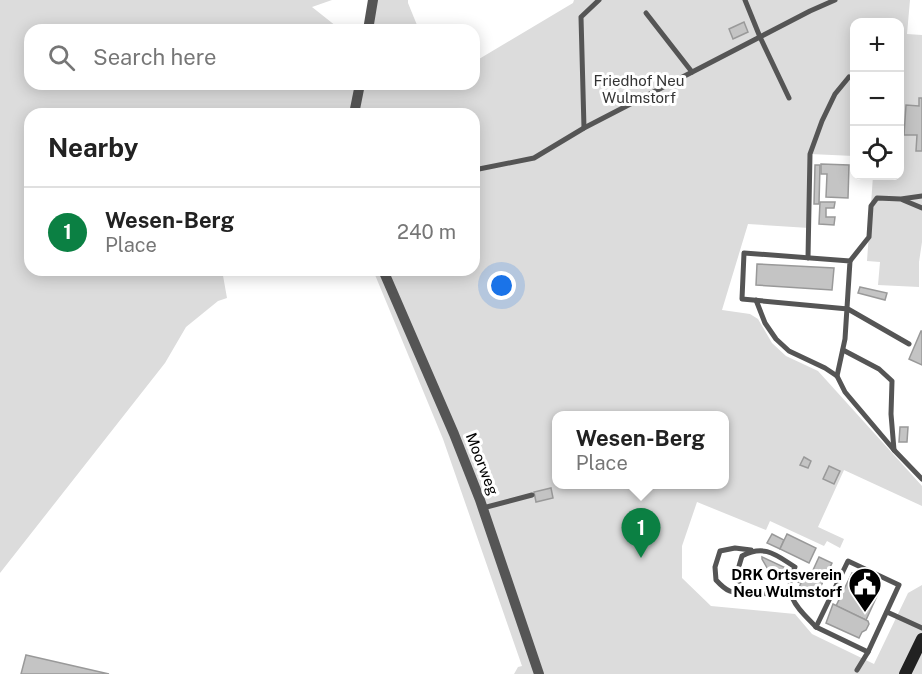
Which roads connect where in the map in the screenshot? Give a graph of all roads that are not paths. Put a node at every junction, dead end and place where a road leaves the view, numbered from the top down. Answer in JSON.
{"nodes":[{"id":1,"x":374,"y":0,"type":"edge"},
{"id":2,"x":599,"y":0,"type":"edge"},
{"id":3,"x":745,"y":0,"type":"edge"},
{"id":4,"x":835,"y":0,"type":"edge"},
{"id":5,"x":646,"y":13,"type":"dead end"},
{"id":6,"x":369,"y":24,"type":"edge"},
{"id":7,"x":760,"y":37,"type":"junction"},
{"id":8,"x":692,"y":72,"type":"junction"},
{"id":9,"x":849,"y":77,"type":"dead end"},
{"id":10,"x":359,"y":90,"type":"edge"},
{"id":11,"x":789,"y":98,"type":"dead end"},
{"id":12,"x":355,"y":108,"type":"edge"},
{"id":13,"x":584,"y":128,"type":"junction"},
{"id":14,"x":480,"y":169,"type":"edge"},
{"id":15,"x":922,"y":196,"type":"edge"},
{"id":16,"x":901,"y":199,"type":"junction"},
{"id":17,"x":922,"y":207,"type":"edge"},
{"id":18,"x":808,"y":258,"type":"junction"},
{"id":19,"x":850,"y":261,"type":"junction"},
{"id":20,"x":386,"y":276,"type":"edge"},
{"id":21,"x":756,"y":300,"type":"junction"},
{"id":22,"x":848,"y":309,"type":"junction"},
{"id":23,"x":909,"y":344,"type":"dead end"},
{"id":24,"x":843,"y":350,"type":"junction"},
{"id":25,"x":837,"y":376,"type":"junction"},
{"id":26,"x":894,"y":450,"type":"junction"},
{"id":27,"x":922,"y":479,"type":"edge"},
{"id":28,"x":532,"y":495,"type":"dead end"},
{"id":29,"x":483,"y":508,"type":"junction"},
{"id":30,"x":753,"y":550,"type":"junction"},
{"id":31,"x":789,"y":591,"type":"junction"},
{"id":32,"x":747,"y":593,"type":"junction"},
{"id":33,"x":887,"y":612,"type":"junction"},
{"id":34,"x":816,"y":627,"type":"junction"},
{"id":35,"x":922,"y":628,"type":"edge"},
{"id":36,"x":922,"y":639,"type":"edge"},
{"id":37,"x":868,"y":652,"type":"junction"},
{"id":38,"x":857,"y":670,"type":"dead end"},
{"id":39,"x":539,"y":674,"type":"edge"},
{"id":40,"x":905,"y":674,"type":"edge"}],
"edges":[{"from":1,"to":6,"type":"street"},
{"from":2,"to":13,"type":"lane"},
{"from":3,"to":7,"type":"lane"},
{"from":4,"to":7,"type":"lane"},
{"from":5,"to":8,"type":"lane"},
{"from":7,"to":8,"type":"lane"},
{"from":7,"to":11,"type":"lane"},
{"from":8,"to":13,"type":"lane"},
{"from":9,"to":18,"type":"lane"},
{"from":10,"to":12,"type":"street"},
{"from":13,"to":14,"type":"lane"},
{"from":15,"to":16,"type":"lane"},
{"from":16,"to":17,"type":"lane"},
{"from":16,"to":19,"type":"lane"},
{"from":18,"to":19,"type":"lane"},
{"from":18,"to":21,"type":"lane"},
{"from":19,"to":22,"type":"lane"},
{"from":20,"to":29,"type":"street","name":"Moorweg"},
{"from":21,"to":22,"type":"lane"},
{"from":21,"to":25,"type":"lane"},
{"from":22,"to":23,"type":"lane"},
{"from":22,"to":24,"type":"lane"},
{"from":24,"to":25,"type":"lane"},
{"from":24,"to":26,"type":"lane"},
{"from":25,"to":26,"type":"lane"},
{"from":26,"to":27,"type":"lane"},
{"from":28,"to":29,"type":"lane"},
{"from":29,"to":39,"type":"street","name":"Moorweg"},
{"from":30,"to":31,"type":"lane"},
{"from":30,"to":32,"type":"lane"},
{"from":30,"to":32,"type":"lane"},
{"from":31,"to":32,"type":"lane"},
{"from":31,"to":34,"type":"lane"},
{"from":33,"to":34,"type":"lane"},
{"from":33,"to":35,"type":"lane"},
{"from":33,"to":37,"type":"lane"},
{"from":34,"to":37,"type":"lane"},
{"from":36,"to":40,"type":"main road"},
{"from":37,"to":38,"type":"lane"}]}
